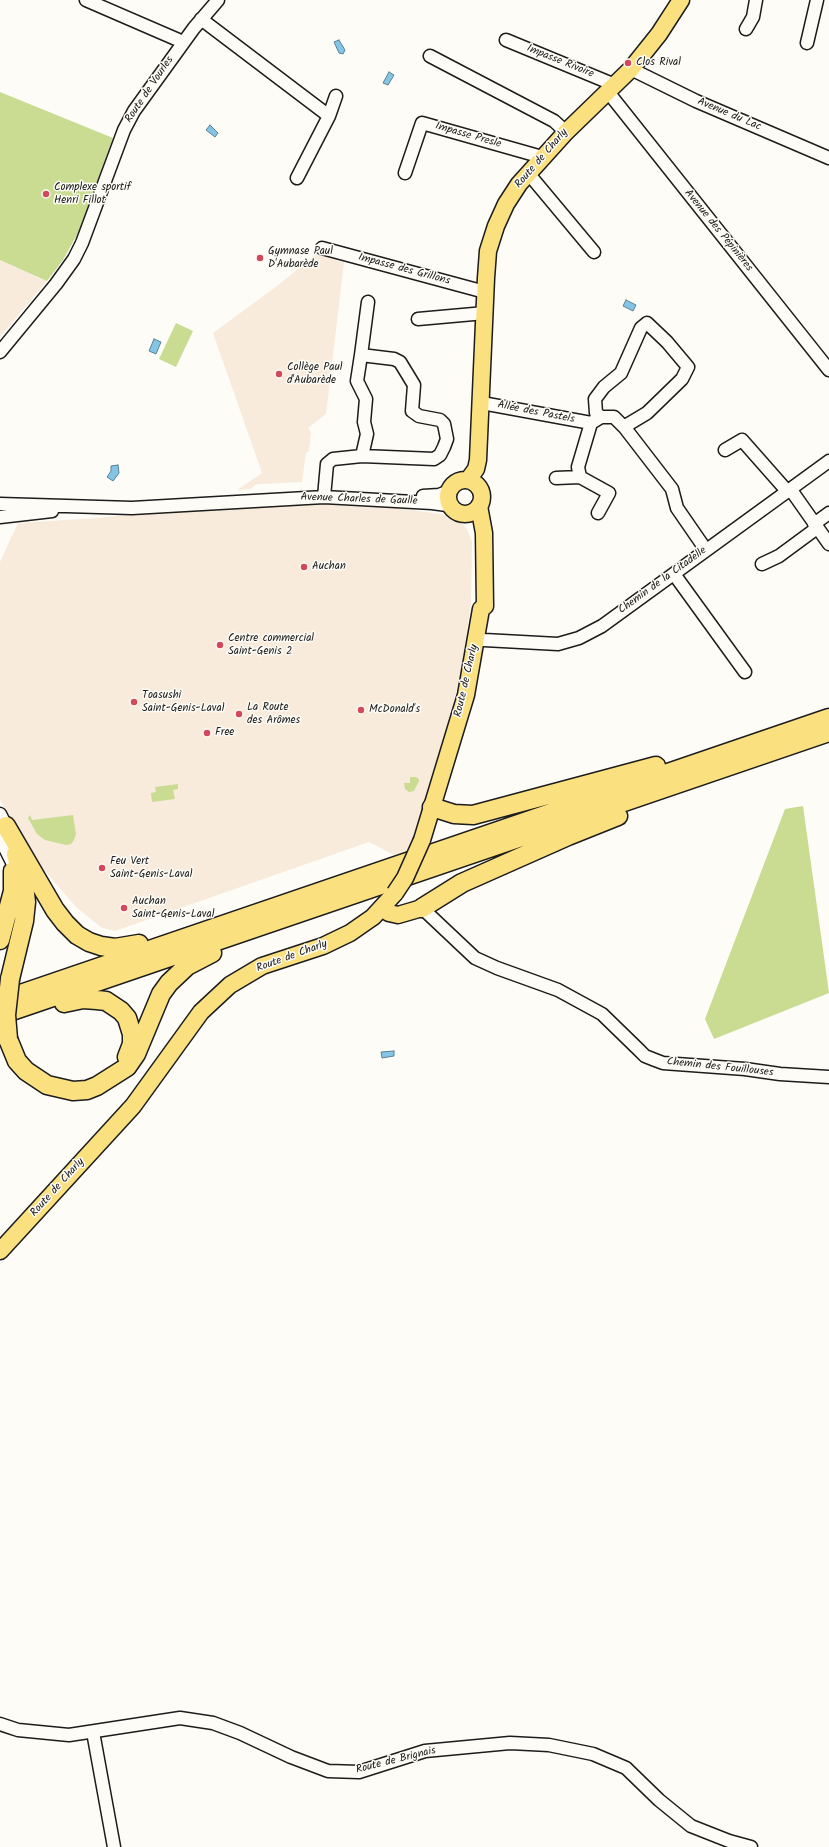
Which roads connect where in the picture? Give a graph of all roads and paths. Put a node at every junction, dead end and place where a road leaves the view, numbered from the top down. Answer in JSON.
{"nodes":[{"id":1,"x":86,"y":0,"type":"edge"},
{"id":2,"x":680,"y":0,"type":"edge"},
{"id":3,"x":756,"y":0,"type":"edge"},
{"id":4,"x":817,"y":0,"type":"edge"},
{"id":5,"x":213,"y":1,"type":"edge"},
{"id":6,"x":201,"y":19,"type":"junction"},
{"id":7,"x":746,"y":29,"type":"dead end"},
{"id":8,"x":506,"y":40,"type":"dead end"},
{"id":9,"x":183,"y":42,"type":"junction"},
{"id":10,"x":807,"y":43,"type":"dead end"},
{"id":11,"x":430,"y":56,"type":"dead end"},
{"id":12,"x":631,"y":69,"type":"junction"},
{"id":13,"x":611,"y":88,"type":"junction"},
{"id":14,"x":336,"y":96,"type":"dead end"},
{"id":15,"x":329,"y":116,"type":"junction"},
{"id":16,"x":566,"y":132,"type":"junction"},
{"id":17,"x":542,"y":157,"type":"junction"},
{"id":18,"x":829,"y":158,"type":"edge"},
{"id":19,"x":405,"y":173,"type":"dead end"},
{"id":20,"x":528,"y":173,"type":"junction"},
{"id":21,"x":297,"y":178,"type":"dead end"},
{"id":22,"x":322,"y":248,"type":"dead end"},
{"id":23,"x":594,"y":252,"type":"dead end"},
{"id":24,"x":485,"y":292,"type":"junction"},
{"id":25,"x":368,"y":302,"type":"dead end"},
{"id":26,"x":485,"y":313,"type":"junction"},
{"id":27,"x":418,"y":319,"type":"dead end"},
{"id":28,"x":0,"y":352,"type":"edge"},
{"id":29,"x":361,"y":355,"type":"junction"},
{"id":30,"x":829,"y":370,"type":"edge"},
{"id":31,"x":482,"y":403,"type":"junction"},
{"id":32,"x":596,"y":420,"type":"junction"},
{"id":33,"x":625,"y":428,"type":"junction"},
{"id":34,"x":725,"y":450,"type":"dead end"},
{"id":35,"x":362,"y":456,"type":"junction"},
{"id":36,"x":829,"y":461,"type":"edge"},
{"id":37,"x":580,"y":477,"type":"junction"},
{"id":38,"x":556,"y":478,"type":"dead end"},
{"id":39,"x":473,"y":483,"type":"junction"},
{"id":40,"x":450,"y":491,"type":"junction"},
{"id":41,"x":789,"y":491,"type":"junction"},
{"id":42,"x":324,"y":494,"type":"junction"},
{"id":43,"x":0,"y":504,"type":"edge"},
{"id":44,"x":480,"y":506,"type":"junction"},
{"id":45,"x":87,"y":507,"type":"junction"},
{"id":46,"x":458,"y":511,"type":"junction"},
{"id":47,"x":598,"y":513,"type":"dead end"},
{"id":48,"x":829,"y":513,"type":"edge"},
{"id":49,"x":0,"y":517,"type":"edge"},
{"id":50,"x":816,"y":526,"type":"junction"},
{"id":51,"x":829,"y":544,"type":"edge"},
{"id":52,"x":706,"y":550,"type":"junction"},
{"id":53,"x":762,"y":564,"type":"dead end"},
{"id":54,"x":674,"y":574,"type":"junction"},
{"id":55,"x":481,"y":609,"type":"junction"},
{"id":56,"x":477,"y":638,"type":"junction"},
{"id":57,"x":745,"y":672,"type":"dead end"},
{"id":58,"x":829,"y":718,"type":"edge"},
{"id":59,"x":829,"y":732,"type":"edge"},
{"id":60,"x":720,"y":755,"type":"junction"},
{"id":61,"x":744,"y":761,"type":"junction"},
{"id":62,"x":432,"y":807,"type":"junction"},
{"id":63,"x":2,"y":826,"type":"edge"},
{"id":64,"x":16,"y":866,"type":"junction"},
{"id":65,"x":389,"y":900,"type":"junction"},
{"id":66,"x":422,"y":908,"type":"junction"},
{"id":67,"x":292,"y":915,"type":"junction"},
{"id":68,"x":235,"y":920,"type":"junction"},
{"id":69,"x":0,"y":940,"type":"edge"},
{"id":70,"x":0,"y":1001,"type":"edge"},
{"id":71,"x":0,"y":1015,"type":"edge"},
{"id":72,"x":0,"y":1022,"type":"edge"},
{"id":73,"x":121,"y":1070,"type":"junction"},
{"id":74,"x":829,"y":1077,"type":"edge"},
{"id":75,"x":0,"y":1251,"type":"edge"},
{"id":76,"x":0,"y":1724,"type":"edge"},
{"id":77,"x":93,"y":1732,"type":"junction"},
{"id":78,"x":114,"y":1847,"type":"edge"},
{"id":79,"x":751,"y":1847,"type":"edge"}],
"edges":[{"from":1,"to":9,"type":"street"},
{"from":2,"to":12,"type":"main road","name":"Route de Charly"},
{"from":3,"to":7,"type":"street"},
{"from":4,"to":10,"type":"street"},
{"from":5,"to":6,"type":"street","name":"Route de Vourles"},
{"from":6,"to":9,"type":"street","name":"Route de Vourles"},
{"from":6,"to":15,"type":"street"},
{"from":8,"to":13,"type":"street","name":"Impasse Rivoire"},
{"from":9,"to":28,"type":"street","name":"Route de Vourles"},
{"from":11,"to":16,"type":"street"},
{"from":12,"to":13,"type":"main road","name":"Route de Charly"},
{"from":12,"to":18,"type":"street","name":"Avenue du Lac"},
{"from":13,"to":16,"type":"main road","name":"Route de Charly"},
{"from":13,"to":30,"type":"street","name":"Avenue des Pépinières"},
{"from":14,"to":15,"type":"street"},
{"from":15,"to":21,"type":"street"},
{"from":16,"to":17,"type":"main road","name":"Route de Charly"},
{"from":17,"to":19,"type":"street","name":"Impasse Presle"},
{"from":17,"to":20,"type":"main road","name":"Route de Charly"},
{"from":20,"to":23,"type":"street"},
{"from":20,"to":24,"type":"main road","name":"Route de Charly"},
{"from":22,"to":24,"type":"street","name":"Impasse des Grillons"},
{"from":24,"to":26,"type":"main road","name":"Route de Charly"},
{"from":25,"to":29,"type":"street"},
{"from":26,"to":27,"type":"street"},
{"from":26,"to":31,"type":"main road","name":"Route de Charly"},
{"from":29,"to":35,"type":"street"},
{"from":29,"to":35,"type":"street"},
{"from":31,"to":32,"type":"street","name":"Allée des Pastels"},
{"from":31,"to":39,"type":"main road","name":"Route de Charly"},
{"from":32,"to":33,"type":"street","name":"Allée des Pastels"},
{"from":32,"to":33,"type":"street"},
{"from":32,"to":37,"type":"street","name":"Allée des Pastels"},
{"from":33,"to":52,"type":"street","name":"Allée des Pastels"},
{"from":34,"to":41,"type":"street"},
{"from":35,"to":42,"type":"street"},
{"from":36,"to":41,"type":"street","name":"Chemin de la Citadelle"},
{"from":37,"to":38,"type":"street"},
{"from":37,"to":47,"type":"street"},
{"from":39,"to":40,"type":"main road"},
{"from":39,"to":44,"type":"main road"},
{"from":40,"to":42,"type":"street","name":"Avenue Charles de Gaulle"},
{"from":40,"to":46,"type":"main road"},
{"from":41,"to":50,"type":"street"},
{"from":41,"to":52,"type":"street","name":"Chemin de la Citadelle"},
{"from":42,"to":45,"type":"street","name":"Avenue Charles de Gaulle"},
{"from":42,"to":46,"type":"street","name":"Avenue Charles de Gaulle"},
{"from":43,"to":45,"type":"street","name":"Avenue Charles de Gaulle"},
{"from":44,"to":46,"type":"main road"},
{"from":44,"to":55,"type":"main road","name":"Route de Charly"},
{"from":45,"to":49,"type":"street","name":"Avenue Charles de Gaulle"},
{"from":46,"to":55,"type":"main road","name":"Route de Charly"},
{"from":48,"to":50,"type":"street"},
{"from":50,"to":51,"type":"street"},
{"from":50,"to":53,"type":"street"},
{"from":52,"to":54,"type":"street","name":"Chemin de la Citadelle"},
{"from":54,"to":56,"type":"street","name":"Chemin de la Citadelle"},
{"from":54,"to":57,"type":"street"},
{"from":55,"to":56,"type":"main road","name":"Route de Charly"},
{"from":56,"to":62,"type":"main road","name":"Route de Charly"},
{"from":58,"to":60,"type":"highway"},
{"from":59,"to":61,"type":"highway"},
{"from":60,"to":62,"type":"highway"},
{"from":60,"to":68,"type":"highway"},
{"from":61,"to":66,"type":"highway"},
{"from":61,"to":67,"type":"highway"},
{"from":62,"to":65,"type":"main road","name":"Route de Charly","bridge":true},
{"from":63,"to":64,"type":"highway"},
{"from":63,"to":68,"type":"highway"},
{"from":64,"to":69,"type":"highway"},
{"from":64,"to":73,"type":"highway","bridge":true},
{"from":65,"to":66,"type":"main road"},
{"from":65,"to":75,"type":"main road","name":"Route de Charly"},
{"from":66,"to":74,"type":"street","name":"Chemin des Fouillouses"},
{"from":67,"to":71,"type":"highway"},
{"from":67,"to":73,"type":"highway"},
{"from":68,"to":70,"type":"highway"},
{"from":72,"to":73,"type":"highway"},
{"from":76,"to":77,"type":"street","name":"Route de Brignais"},
{"from":77,"to":78,"type":"street"},
{"from":77,"to":79,"type":"street","name":"Route de Brignais"}]}
